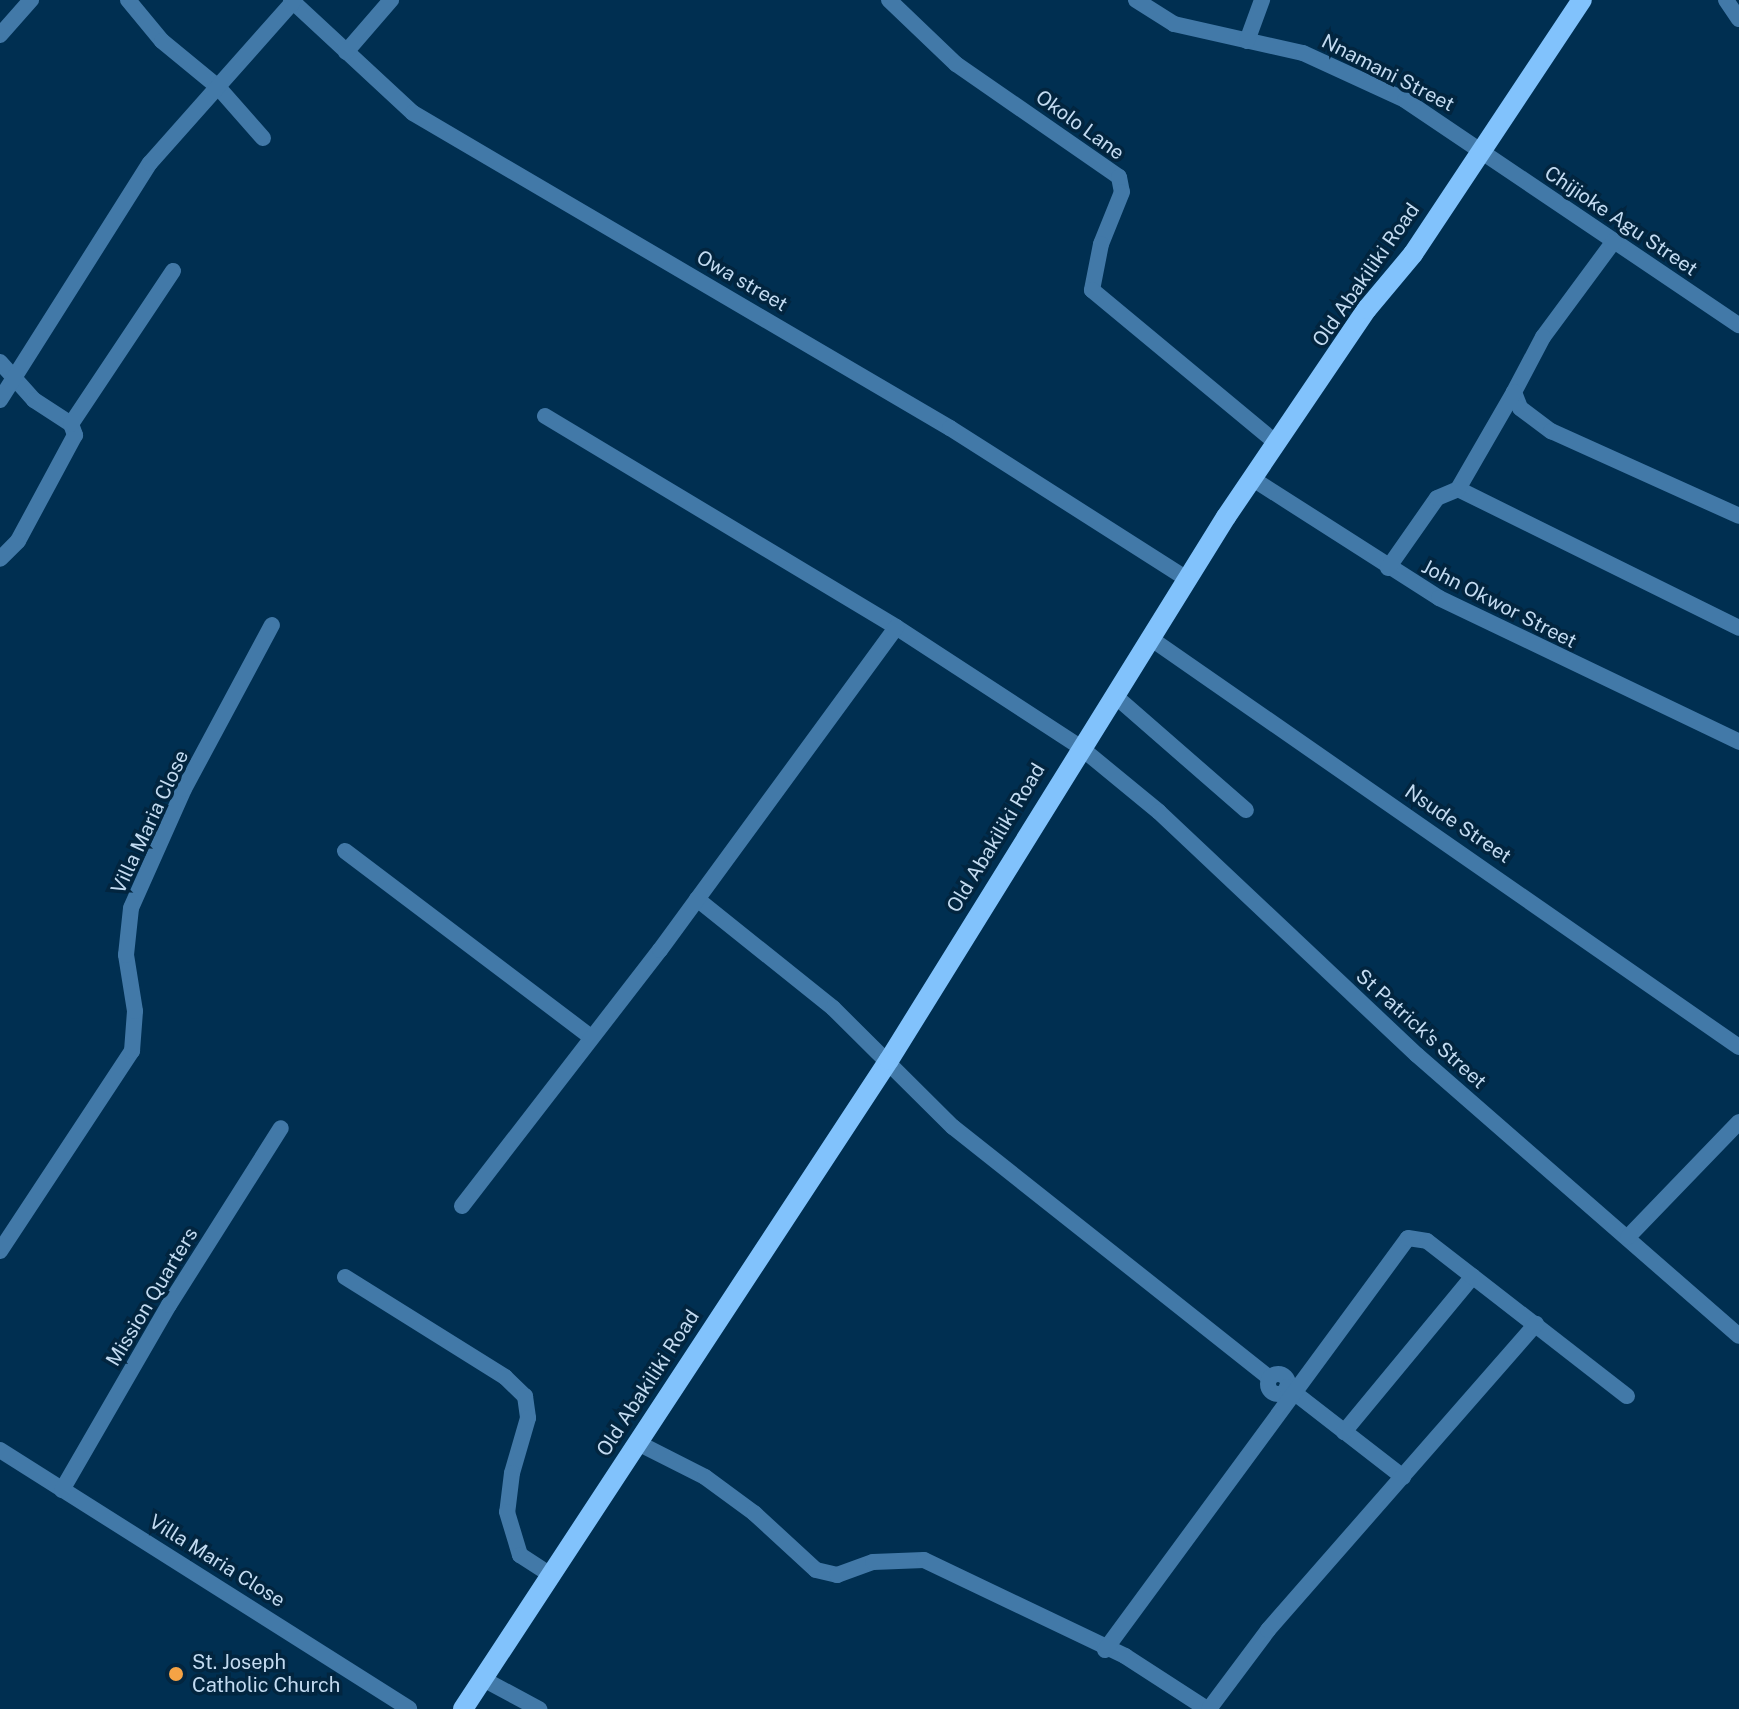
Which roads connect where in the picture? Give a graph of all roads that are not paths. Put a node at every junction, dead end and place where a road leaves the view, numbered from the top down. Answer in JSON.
{"nodes":[{"id":1,"x":31,"y":0,"type":"edge"},
{"id":2,"x":128,"y":0,"type":"edge"},
{"id":3,"x":391,"y":0,"type":"edge"},
{"id":4,"x":889,"y":0,"type":"edge"},
{"id":5,"x":1136,"y":0,"type":"edge"},
{"id":6,"x":1262,"y":0,"type":"edge"},
{"id":7,"x":1582,"y":0,"type":"edge"},
{"id":8,"x":1726,"y":0,"type":"edge"},
{"id":9,"x":292,"y":1,"type":"edge"},
{"id":10,"x":1739,"y":19,"type":"edge"},
{"id":11,"x":0,"y":35,"type":"edge"},
{"id":12,"x":1247,"y":41,"type":"junction"},
{"id":13,"x":346,"y":52,"type":"junction"},
{"id":14,"x":218,"y":87,"type":"junction"},
{"id":15,"x":263,"y":138,"type":"dead end"},
{"id":16,"x":1481,"y":150,"type":"junction"},
{"id":17,"x":1614,"y":241,"type":"junction"},
{"id":18,"x":173,"y":271,"type":"dead end"},
{"id":19,"x":1739,"y":325,"type":"edge"},
{"id":20,"x":0,"y":362,"type":"edge"},
{"id":21,"x":12,"y":376,"type":"junction"},
{"id":22,"x":1514,"y":392,"type":"junction"},
{"id":23,"x":0,"y":400,"type":"edge"},
{"id":24,"x":545,"y":416,"type":"dead end"},
{"id":25,"x":71,"y":424,"type":"junction"},
{"id":26,"x":1276,"y":443,"type":"junction"},
{"id":27,"x":1253,"y":479,"type":"junction"},
{"id":28,"x":1458,"y":489,"type":"junction"},
{"id":29,"x":1739,"y":516,"type":"edge"},
{"id":30,"x":0,"y":559,"type":"edge"},
{"id":31,"x":1388,"y":568,"type":"junction"},
{"id":32,"x":1187,"y":579,"type":"junction"},
{"id":33,"x":272,"y":625,"type":"dead end"},
{"id":34,"x":896,"y":627,"type":"junction"},
{"id":35,"x":1739,"y":628,"type":"edge"},
{"id":36,"x":1150,"y":638,"type":"junction"},
{"id":37,"x":1114,"y":695,"type":"junction"},
{"id":38,"x":1739,"y":742,"type":"edge"},
{"id":39,"x":1080,"y":747,"type":"junction"},
{"id":40,"x":1246,"y":810,"type":"dead end"},
{"id":41,"x":345,"y":851,"type":"dead end"},
{"id":42,"x":697,"y":899,"type":"junction"},
{"id":43,"x":591,"y":1037,"type":"junction"},
{"id":44,"x":1739,"y":1047,"type":"edge"},
{"id":45,"x":889,"y":1060,"type":"junction"},
{"id":46,"x":1739,"y":1122,"type":"edge"},
{"id":47,"x":281,"y":1128,"type":"dead end"},
{"id":48,"x":462,"y":1206,"type":"dead end"},
{"id":49,"x":1628,"y":1237,"type":"junction"},
{"id":50,"x":0,"y":1251,"type":"edge"},
{"id":51,"x":1473,"y":1276,"type":"junction"},
{"id":52,"x":345,"y":1277,"type":"dead end"},
{"id":53,"x":1536,"y":1324,"type":"junction"},
{"id":54,"x":1739,"y":1336,"type":"edge"},
{"id":55,"x":1292,"y":1390,"type":"junction"},
{"id":56,"x":1627,"y":1396,"type":"dead end"},
{"id":57,"x":1344,"y":1432,"type":"junction"},
{"id":58,"x":638,"y":1443,"type":"junction"},
{"id":59,"x":0,"y":1450,"type":"edge"},
{"id":60,"x":1403,"y":1477,"type":"junction"},
{"id":61,"x":62,"y":1490,"type":"junction"},
{"id":62,"x":551,"y":1575,"type":"junction"},
{"id":63,"x":1105,"y":1650,"type":"junction"},
{"id":64,"x":483,"y":1679,"type":"junction"},
{"id":65,"x":409,"y":1709,"type":"edge"},
{"id":66,"x":463,"y":1709,"type":"edge"},
{"id":67,"x":539,"y":1709,"type":"edge"},
{"id":68,"x":1208,"y":1709,"type":"edge"}],
"edges":[{"from":1,"to":11,"type":"street"},
{"from":2,"to":14,"type":"street"},
{"from":3,"to":13,"type":"street"},
{"from":4,"to":26,"type":"street","name":"Okolo Lane"},
{"from":5,"to":12,"type":"street","name":"Nnamani Street"},
{"from":6,"to":12,"type":"street"},
{"from":7,"to":16,"type":"main road","name":"Old Abakiliki Road"},
{"from":8,"to":10,"type":"street"},
{"from":9,"to":13,"type":"street","name":"Owa street"},
{"from":9,"to":14,"type":"street"},
{"from":12,"to":16,"type":"street","name":"Nnamani Street"},
{"from":13,"to":32,"type":"street","name":"Owa street"},
{"from":14,"to":15,"type":"street"},
{"from":14,"to":21,"type":"street"},
{"from":16,"to":17,"type":"street","name":"Chijioke Agu Street"},
{"from":16,"to":26,"type":"main road","name":"Old Abakiliki Road"},
{"from":17,"to":19,"type":"street","name":"Chijioke Agu Street"},
{"from":17,"to":22,"type":"street"},
{"from":18,"to":25,"type":"street"},
{"from":20,"to":21,"type":"street"},
{"from":21,"to":23,"type":"street"},
{"from":21,"to":25,"type":"street"},
{"from":22,"to":28,"type":"street"},
{"from":22,"to":29,"type":"street"},
{"from":24,"to":34,"type":"street","name":"St Patrick's Street"},
{"from":25,"to":30,"type":"street"},
{"from":26,"to":27,"type":"main road","name":"Old Abakiliki Road"},
{"from":27,"to":31,"type":"street","name":"John Okwor Street"},
{"from":27,"to":32,"type":"main road","name":"Old Abakiliki Road"},
{"from":28,"to":31,"type":"street"},
{"from":28,"to":35,"type":"street"},
{"from":31,"to":38,"type":"street","name":"John Okwor Street"},
{"from":32,"to":36,"type":"main road","name":"Old Abakiliki Road"},
{"from":33,"to":50,"type":"street","name":"Villa Maria Close"},
{"from":34,"to":39,"type":"street","name":"St Patrick's Street"},
{"from":34,"to":42,"type":"street"},
{"from":36,"to":37,"type":"main road","name":"Old Abakiliki Road"},
{"from":36,"to":44,"type":"street","name":"Nsude Street"},
{"from":37,"to":39,"type":"main road","name":"Old Abakiliki Road"},
{"from":37,"to":40,"type":"street"},
{"from":39,"to":45,"type":"main road","name":"Old Abakiliki Road"},
{"from":39,"to":49,"type":"street","name":"St Patrick's Street"},
{"from":41,"to":43,"type":"street"},
{"from":42,"to":43,"type":"street"},
{"from":42,"to":45,"type":"street"},
{"from":43,"to":48,"type":"street"},
{"from":45,"to":55,"type":"street"},
{"from":45,"to":58,"type":"main road","name":"Old Abakiliki Road"},
{"from":46,"to":49,"type":"street"},
{"from":47,"to":61,"type":"street","name":"Mission Quarters"},
{"from":49,"to":54,"type":"street","name":"St Patrick's Street"},
{"from":51,"to":53,"type":"street"},
{"from":51,"to":55,"type":"street"},
{"from":51,"to":57,"type":"street"},
{"from":52,"to":62,"type":"street"},
{"from":53,"to":56,"type":"street"},
{"from":53,"to":60,"type":"street"},
{"from":55,"to":57,"type":"street"},
{"from":55,"to":63,"type":"street"},
{"from":57,"to":60,"type":"street"},
{"from":58,"to":62,"type":"main road","name":"Old Abakiliki Road"},
{"from":58,"to":63,"type":"street"},
{"from":59,"to":61,"type":"street","name":"Villa Maria Close"},
{"from":60,"to":68,"type":"street"},
{"from":61,"to":65,"type":"street","name":"Villa Maria Close"},
{"from":62,"to":64,"type":"main road","name":"Old Abakiliki Road"},
{"from":63,"to":68,"type":"street"},
{"from":64,"to":66,"type":"main road","name":"Old Abakiliki Road"},
{"from":64,"to":67,"type":"street"}]}
